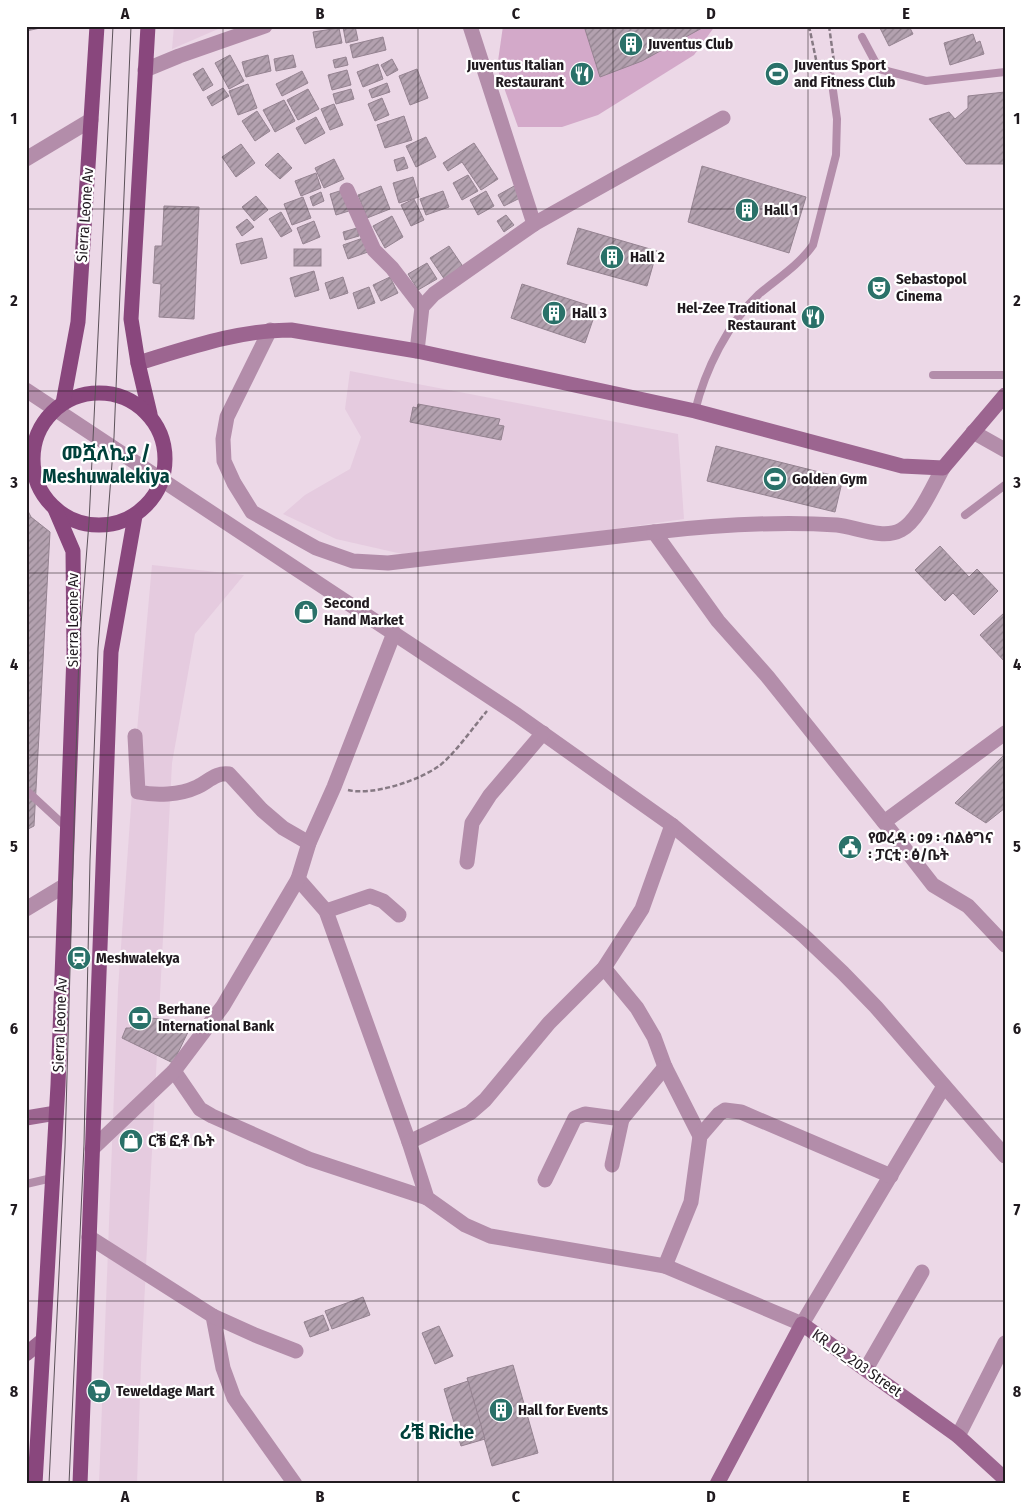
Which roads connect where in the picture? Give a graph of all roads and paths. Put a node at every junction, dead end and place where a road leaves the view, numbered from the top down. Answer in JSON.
{"nodes":[{"id":1,"x":97,"y":26,"type":"edge"},
{"id":2,"x":148,"y":26,"type":"edge"},
{"id":3,"x":265,"y":26,"type":"edge"},
{"id":4,"x":470,"y":26,"type":"edge"},
{"id":5,"x":809,"y":26,"type":"edge"},
{"id":6,"x":828,"y":26,"type":"edge"},
{"id":7,"x":862,"y":37,"type":"dead end"},
{"id":8,"x":145,"y":70,"type":"junction"},
{"id":9,"x":1005,"y":72,"type":"edge"},
{"id":10,"x":830,"y":76,"type":"junction"},
{"id":11,"x":723,"y":118,"type":"dead end"},
{"id":12,"x":91,"y":120,"type":"junction"},
{"id":13,"x":26,"y":160,"type":"edge"},
{"id":14,"x":347,"y":190,"type":"dead end"},
{"id":15,"x":534,"y":224,"type":"junction"},
{"id":16,"x":422,"y":307,"type":"junction"},
{"id":17,"x":270,"y":330,"type":"junction"},
{"id":18,"x":418,"y":351,"type":"junction"},
{"id":19,"x":138,"y":362,"type":"junction"},
{"id":20,"x":933,"y":375,"type":"dead end"},
{"id":21,"x":1005,"y":375,"type":"edge"},
{"id":22,"x":26,"y":390,"type":"edge"},
{"id":23,"x":1005,"y":395,"type":"edge"},
{"id":24,"x":63,"y":402,"type":"junction"},
{"id":25,"x":695,"y":411,"type":"junction"},
{"id":26,"x":150,"y":414,"type":"junction"},
{"id":27,"x":973,"y":432,"type":"junction"},
{"id":28,"x":1005,"y":450,"type":"edge"},
{"id":29,"x":943,"y":468,"type":"junction"},
{"id":30,"x":1005,"y":485,"type":"edge"},
{"id":31,"x":55,"y":509,"type":"junction"},
{"id":32,"x":135,"y":516,"type":"junction"},
{"id":33,"x":965,"y":516,"type":"dead end"},
{"id":34,"x":654,"y":532,"type":"junction"},
{"id":35,"x":394,"y":633,"type":"junction"},
{"id":36,"x":495,"y":701,"type":"junction"},
{"id":37,"x":543,"y":733,"type":"junction"},
{"id":38,"x":1005,"y":733,"type":"edge"},
{"id":39,"x":135,"y":736,"type":"dead end"},
{"id":40,"x":334,"y":787,"type":"junction"},
{"id":41,"x":27,"y":792,"type":"edge"},
{"id":42,"x":884,"y":822,"type":"junction"},
{"id":43,"x":672,"y":825,"type":"junction"},
{"id":44,"x":66,"y":827,"type":"junction"},
{"id":45,"x":309,"y":843,"type":"junction"},
{"id":46,"x":467,"y":862,"type":"dead end"},
{"id":47,"x":298,"y":879,"type":"junction"},
{"id":48,"x":64,"y":886,"type":"junction"},
{"id":49,"x":26,"y":910,"type":"edge"},
{"id":50,"x":326,"y":911,"type":"junction"},
{"id":51,"x":399,"y":915,"type":"dead end"},
{"id":52,"x":1003,"y":938,"type":"edge"},
{"id":53,"x":604,"y":968,"type":"junction"},
{"id":54,"x":665,"y":1068,"type":"junction"},
{"id":55,"x":174,"y":1071,"type":"junction"},
{"id":56,"x":944,"y":1086,"type":"junction"},
{"id":57,"x":56,"y":1113,"type":"junction"},
{"id":58,"x":26,"y":1118,"type":"edge"},
{"id":59,"x":622,"y":1119,"type":"junction"},
{"id":60,"x":700,"y":1136,"type":"junction"},
{"id":61,"x":410,"y":1142,"type":"junction"},
{"id":62,"x":92,"y":1149,"type":"junction"},
{"id":63,"x":1005,"y":1156,"type":"edge"},
{"id":64,"x":612,"y":1166,"type":"dead end"},
{"id":65,"x":891,"y":1176,"type":"junction"},
{"id":66,"x":52,"y":1178,"type":"junction"},
{"id":67,"x":545,"y":1180,"type":"dead end"},
{"id":68,"x":26,"y":1184,"type":"edge"},
{"id":69,"x":427,"y":1198,"type":"junction"},
{"id":70,"x":89,"y":1237,"type":"junction"},
{"id":71,"x":665,"y":1266,"type":"junction"},
{"id":72,"x":922,"y":1272,"type":"dead end"},
{"id":73,"x":213,"y":1316,"type":"junction"},
{"id":74,"x":802,"y":1324,"type":"junction"},
{"id":75,"x":42,"y":1340,"type":"junction"},
{"id":76,"x":1005,"y":1343,"type":"edge"},
{"id":77,"x":296,"y":1351,"type":"dead end"},
{"id":78,"x":26,"y":1354,"type":"edge"},
{"id":79,"x":866,"y":1369,"type":"junction"},
{"id":80,"x":958,"y":1436,"type":"junction"},
{"id":81,"x":285,"y":1477,"type":"edge"},
{"id":82,"x":1005,"y":1480,"type":"edge"},
{"id":83,"x":35,"y":1484,"type":"edge"},
{"id":84,"x":80,"y":1484,"type":"edge"},
{"id":85,"x":295,"y":1484,"type":"edge"},
{"id":86,"x":717,"y":1484,"type":"edge"}],
"edges":[{"from":1,"to":12,"type":"main road","name":"Sierra Leone Av"},
{"from":2,"to":8,"type":"main road"},
{"from":3,"to":8,"type":"street"},
{"from":4,"to":15,"type":"street"},
{"from":5,"to":10,"type":"path"},
{"from":6,"to":10,"type":"path"},
{"from":7,"to":9,"type":"lane"},
{"from":8,"to":19,"type":"main road"},
{"from":10,"to":25,"type":"lane"},
{"from":11,"to":15,"type":"street"},
{"from":12,"to":13,"type":"street"},
{"from":12,"to":24,"type":"main road","name":"Sierra Leone Av"},
{"from":14,"to":16,"type":"street"},
{"from":15,"to":16,"type":"street"},
{"from":16,"to":18,"type":"street"},
{"from":17,"to":18,"type":"street"},
{"from":17,"to":19,"type":"street"},
{"from":17,"to":34,"type":"street"},
{"from":18,"to":25,"type":"street"},
{"from":19,"to":26,"type":"main road"},
{"from":20,"to":21,"type":"lane"},
{"from":22,"to":35,"type":"street"},
{"from":23,"to":27,"type":"street"},
{"from":24,"to":26,"type":"main road"},
{"from":24,"to":31,"type":"main road"},
{"from":25,"to":29,"type":"street"},
{"from":26,"to":32,"type":"main road"},
{"from":27,"to":28,"type":"street"},
{"from":27,"to":29,"type":"street"},
{"from":29,"to":34,"type":"street"},
{"from":30,"to":33,"type":"lane"},
{"from":31,"to":32,"type":"main road"},
{"from":31,"to":44,"type":"main road","name":"Sierra Leone Av"},
{"from":32,"to":62,"type":"main road"},
{"from":34,"to":42,"type":"street"},
{"from":35,"to":36,"type":"street"},
{"from":35,"to":40,"type":"street"},
{"from":36,"to":37,"type":"street"},
{"from":36,"to":40,"type":"path"},
{"from":37,"to":43,"type":"street"},
{"from":37,"to":46,"type":"street"},
{"from":38,"to":42,"type":"street"},
{"from":39,"to":45,"type":"street"},
{"from":40,"to":45,"type":"street"},
{"from":41,"to":44,"type":"lane"},
{"from":42,"to":52,"type":"street"},
{"from":43,"to":53,"type":"street"},
{"from":43,"to":56,"type":"street"},
{"from":44,"to":48,"type":"main road","name":"Sierra Leone Av"},
{"from":45,"to":47,"type":"street"},
{"from":47,"to":50,"type":"street"},
{"from":47,"to":55,"type":"street"},
{"from":48,"to":49,"type":"street"},
{"from":48,"to":57,"type":"main road","name":"Sierra Leone Av"},
{"from":50,"to":51,"type":"street"},
{"from":50,"to":61,"type":"street"},
{"from":53,"to":54,"type":"street"},
{"from":53,"to":61,"type":"street"},
{"from":54,"to":59,"type":"street"},
{"from":54,"to":60,"type":"street"},
{"from":55,"to":62,"type":"street"},
{"from":55,"to":69,"type":"street"},
{"from":56,"to":63,"type":"street"},
{"from":56,"to":65,"type":"street"},
{"from":57,"to":58,"type":"street"},
{"from":57,"to":66,"type":"main road","name":"Sierra Leone Av"},
{"from":59,"to":64,"type":"street"},
{"from":59,"to":67,"type":"street"},
{"from":60,"to":65,"type":"street"},
{"from":60,"to":71,"type":"street"},
{"from":61,"to":69,"type":"street"},
{"from":62,"to":70,"type":"main road"},
{"from":65,"to":74,"type":"street"},
{"from":66,"to":68,"type":"lane"},
{"from":66,"to":75,"type":"main road","name":"Sierra Leone Av"},
{"from":69,"to":71,"type":"street"},
{"from":70,"to":73,"type":"street"},
{"from":70,"to":84,"type":"main road"},
{"from":71,"to":74,"type":"street"},
{"from":72,"to":79,"type":"street"},
{"from":73,"to":77,"type":"street"},
{"from":73,"to":81,"type":"street"},
{"from":74,"to":79,"type":"street","name":"KR_02_203 Street"},
{"from":74,"to":86,"type":"street","name":"KR_02_203 Street"},
{"from":75,"to":78,"type":"street"},
{"from":75,"to":83,"type":"main road","name":"Sierra Leone Av"},
{"from":76,"to":80,"type":"street"},
{"from":79,"to":80,"type":"street","name":"KR_02_203 Street"},
{"from":80,"to":82,"type":"street","name":"KR_02_203 Street"},
{"from":81,"to":85,"type":"street"}]}
